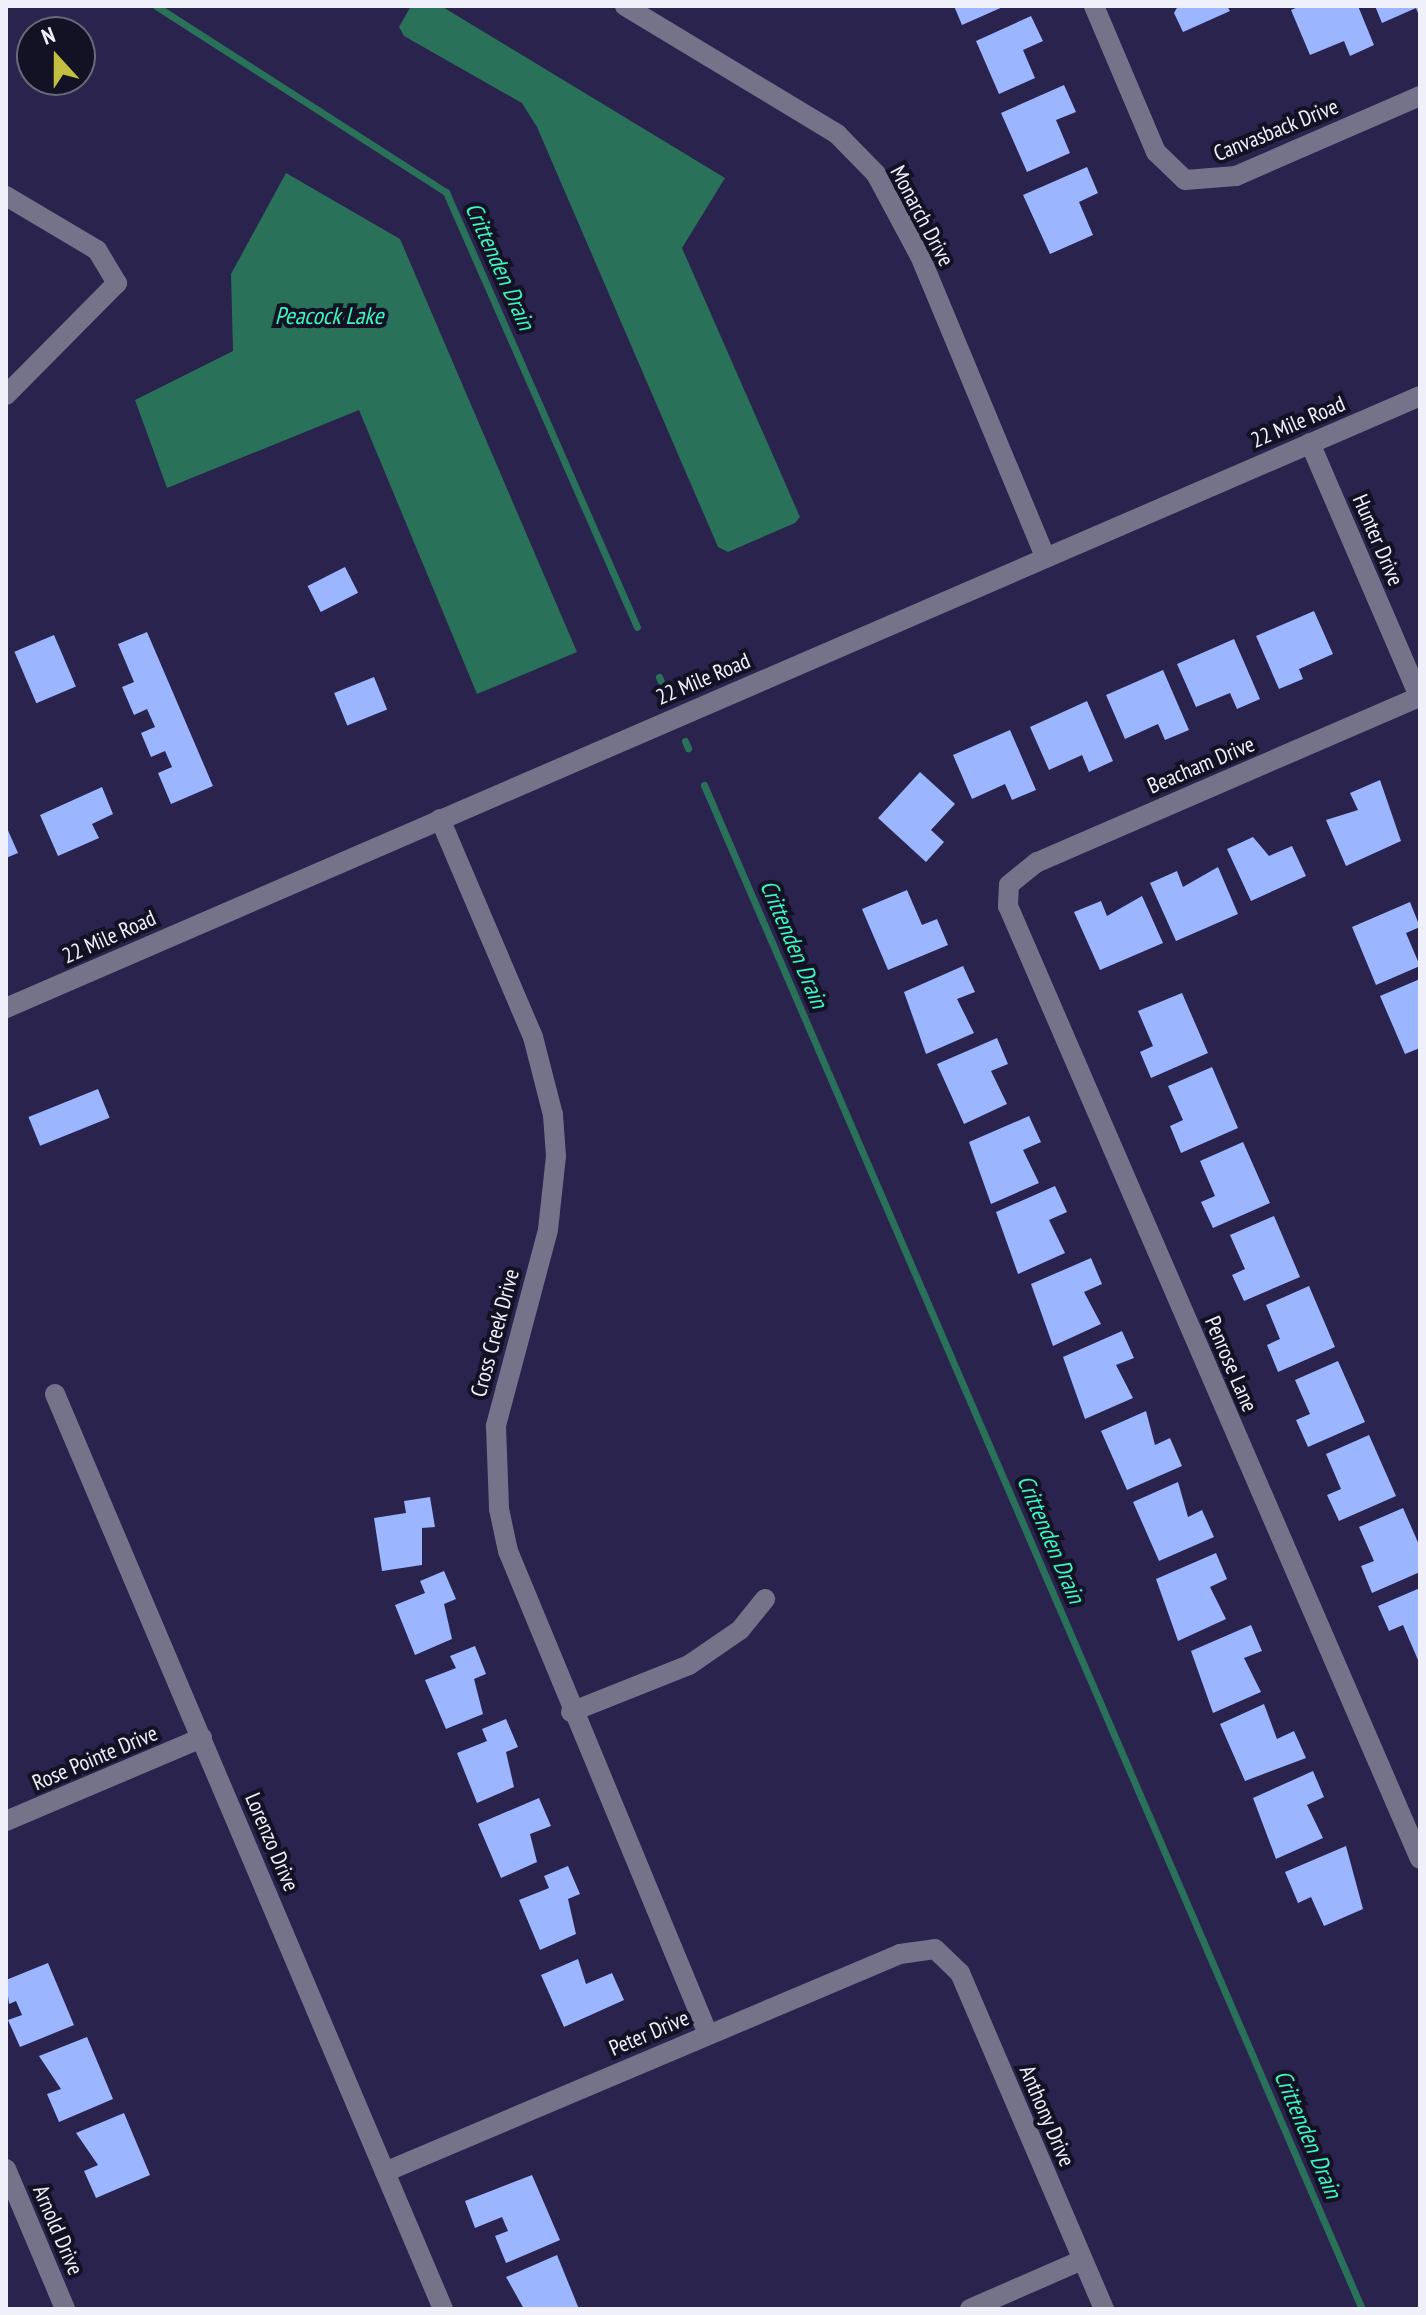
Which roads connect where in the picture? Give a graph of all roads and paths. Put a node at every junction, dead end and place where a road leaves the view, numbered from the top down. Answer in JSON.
{"nodes":[{"id":1,"x":625,"y":6,"type":"edge"},
{"id":2,"x":1094,"y":6,"type":"edge"},
{"id":3,"x":1420,"y":96,"type":"edge"},
{"id":4,"x":6,"y":196,"type":"edge"},
{"id":5,"x":6,"y":395,"type":"edge"},
{"id":6,"x":1420,"y":396,"type":"edge"},
{"id":7,"x":1310,"y":443,"type":"junction"},
{"id":8,"x":1046,"y":558,"type":"junction"},
{"id":9,"x":1420,"y":698,"type":"edge"},
{"id":10,"x":440,"y":819,"type":"junction"},
{"id":11,"x":1009,"y":885,"type":"joint"},
{"id":12,"x":6,"y":1008,"type":"edge"},
{"id":13,"x":55,"y":1394,"type":"dead end"},
{"id":14,"x":765,"y":1599,"type":"dead end"},
{"id":15,"x":571,"y":1712,"type":"junction"},
{"id":16,"x":202,"y":1738,"type":"junction"},
{"id":17,"x":6,"y":1821,"type":"edge"},
{"id":18,"x":1420,"y":1859,"type":"edge"},
{"id":19,"x":935,"y":1949,"type":"joint"},
{"id":20,"x":708,"y":2034,"type":"junction"},
{"id":21,"x":6,"y":2169,"type":"edge"},
{"id":22,"x":385,"y":2172,"type":"junction"},
{"id":23,"x":1082,"y":2260,"type":"junction"},
{"id":24,"x":65,"y":2309,"type":"edge"},
{"id":25,"x":443,"y":2309,"type":"edge"},
{"id":26,"x":970,"y":2309,"type":"edge"},
{"id":27,"x":1104,"y":2309,"type":"edge"}],
"edges":[{"from":1,"to":8,"type":"street","name":"Monarch Drive"},
{"from":2,"to":3,"type":"street","name":"Canvasback Drive"},
{"from":4,"to":5,"type":"street"},
{"from":6,"to":7,"type":"street","name":"22 Mile Road"},
{"from":7,"to":8,"type":"street","name":"22 Mile Road"},
{"from":7,"to":9,"type":"street","name":"Hunter Drive"},
{"from":8,"to":10,"type":"street","name":"22 Mile Road"},
{"from":9,"to":11,"type":"street","name":"Beacham Drive"},
{"from":10,"to":12,"type":"street","name":"22 Mile Road"},
{"from":10,"to":15,"type":"street","name":"Cross Creek Drive"},
{"from":11,"to":18,"type":"street","name":"Penrose Lane"},
{"from":13,"to":16,"type":"street","name":"Lorenzo Drive"},
{"from":14,"to":15,"type":"street"},
{"from":15,"to":20,"type":"street","name":"Cross Creek Drive"},
{"from":16,"to":17,"type":"street","name":"Rose Pointe Drive"},
{"from":16,"to":22,"type":"street","name":"Lorenzo Drive"},
{"from":19,"to":20,"type":"street","name":"Peter Drive"},
{"from":19,"to":23,"type":"street","name":"Anthony Drive"},
{"from":20,"to":22,"type":"street","name":"Peter Drive"},
{"from":21,"to":24,"type":"street","name":"Arnold Drive"},
{"from":22,"to":25,"type":"street","name":"Lorenzo Drive"},
{"from":23,"to":26,"type":"street"},
{"from":23,"to":27,"type":"street","name":"Anthony Drive"}]}
